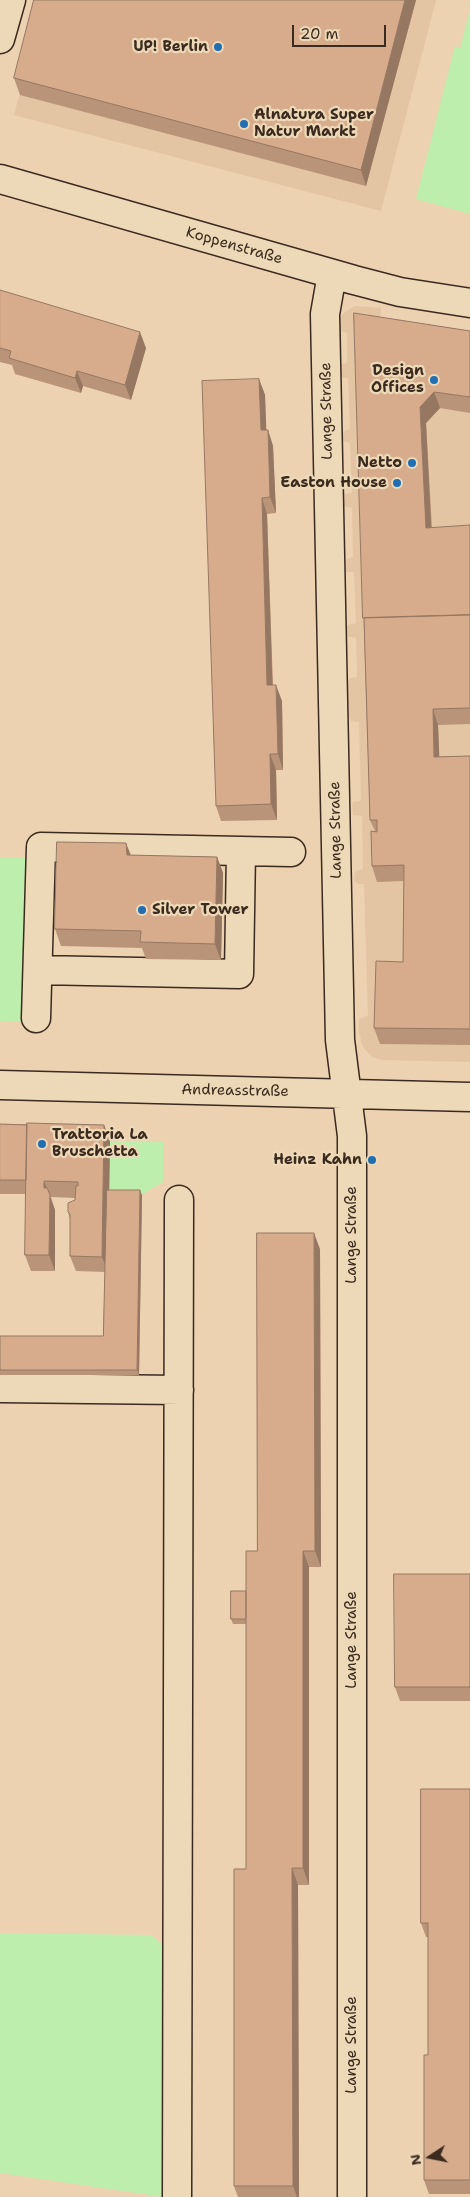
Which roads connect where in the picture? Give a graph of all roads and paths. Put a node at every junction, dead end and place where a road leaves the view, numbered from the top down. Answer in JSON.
{"nodes":[{"id":1,"x":11,"y":0,"type":"edge"},
{"id":2,"x":0,"y":39,"type":"edge"},
{"id":3,"x":0,"y":179,"type":"edge"},
{"id":4,"x":332,"y":274,"type":"junction"},
{"id":5,"x":470,"y":302,"type":"edge"},
{"id":6,"x":241,"y":851,"type":"junction"},
{"id":7,"x":291,"y":852,"type":"dead end"},
{"id":8,"x":38,"y":970,"type":"junction"},
{"id":9,"x":36,"y":1018,"type":"dead end"},
{"id":10,"x":0,"y":1085,"type":"edge"},
{"id":11,"x":346,"y":1094,"type":"junction"},
{"id":12,"x":470,"y":1097,"type":"edge"},
{"id":13,"x":179,"y":1200,"type":"dead end"},
{"id":14,"x":0,"y":1388,"type":"edge"},
{"id":15,"x":179,"y":1390,"type":"junction"},
{"id":16,"x":177,"y":2197,"type":"edge"},
{"id":17,"x":352,"y":2197,"type":"edge"}],
"edges":[{"from":1,"to":2,"type":"street"},
{"from":3,"to":4,"type":"street","name":"Koppenstraße"},
{"from":4,"to":5,"type":"street","name":"Koppenstraße"},
{"from":4,"to":11,"type":"street","name":"Lange Straße"},
{"from":6,"to":7,"type":"street"},
{"from":6,"to":8,"type":"street"},
{"from":6,"to":8,"type":"street"},
{"from":8,"to":9,"type":"street"},
{"from":10,"to":11,"type":"street","name":"Andreasstraße"},
{"from":11,"to":12,"type":"street","name":"Andreasstraße"},
{"from":11,"to":17,"type":"street","name":"Lange Straße"},
{"from":13,"to":15,"type":"street"},
{"from":14,"to":15,"type":"street"},
{"from":15,"to":16,"type":"street"}]}
